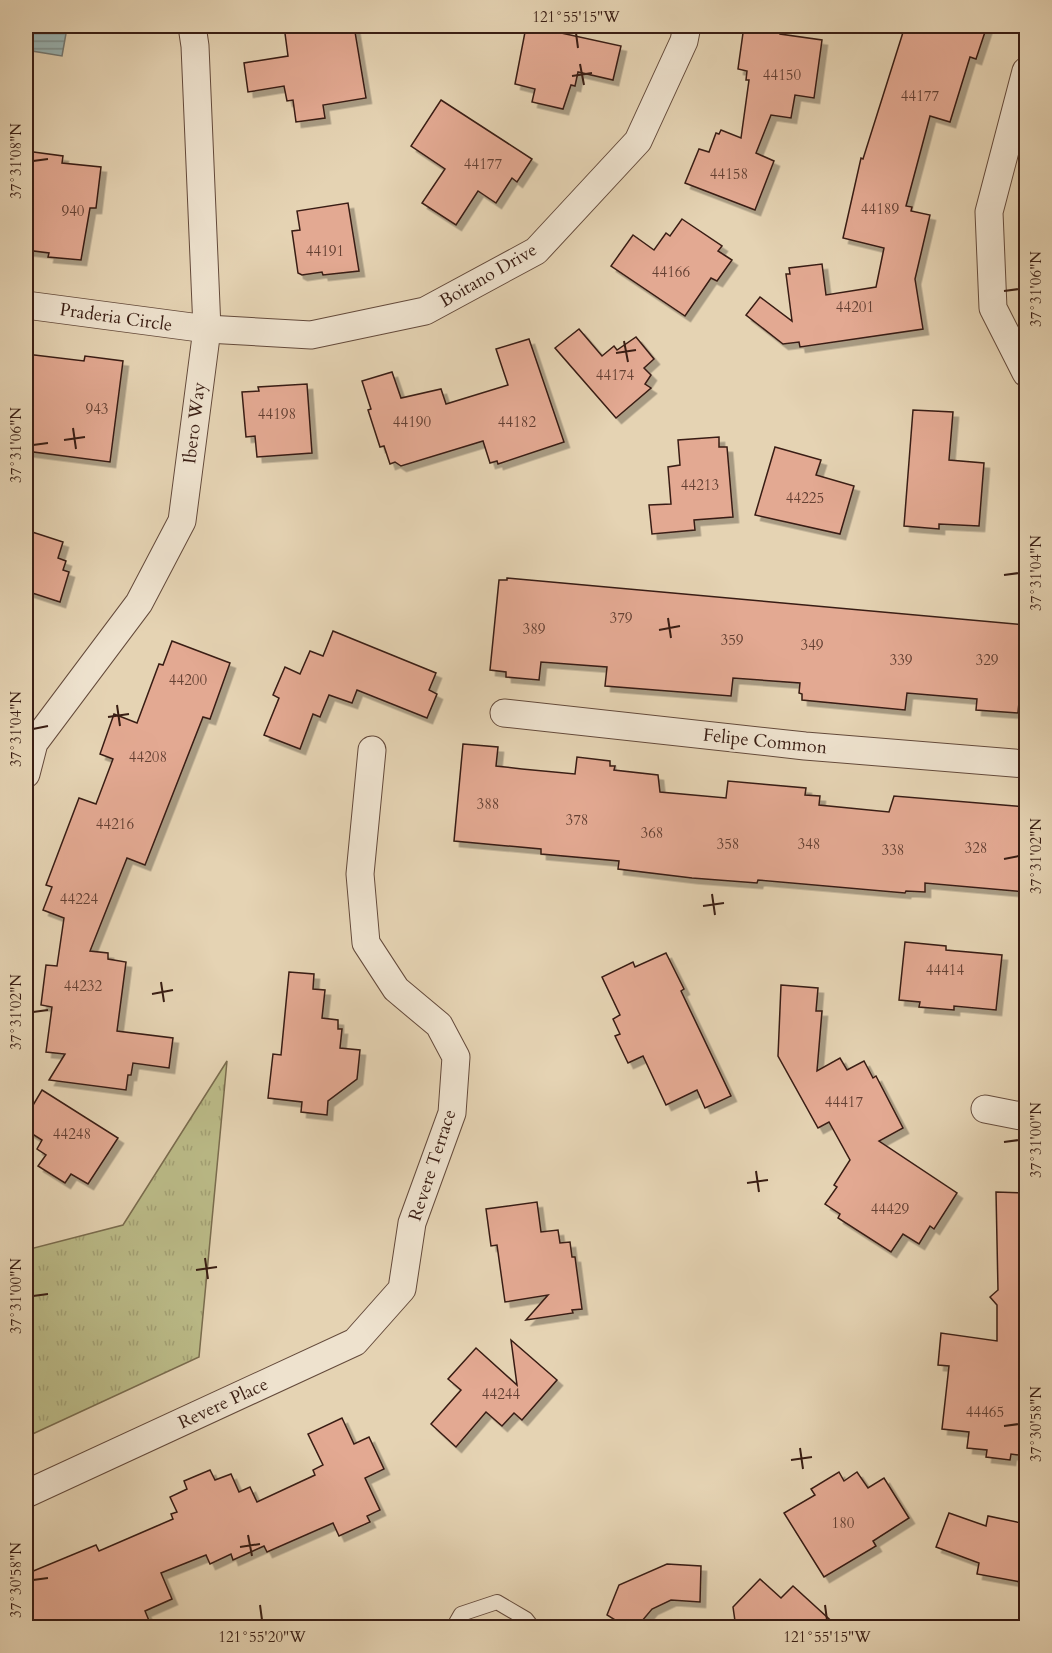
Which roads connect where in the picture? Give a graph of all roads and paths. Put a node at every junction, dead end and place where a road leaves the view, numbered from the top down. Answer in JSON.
{"nodes":[{"id":1,"x":192,"y":26,"type":"edge"},
{"id":2,"x":687,"y":26,"type":"edge"},
{"id":3,"x":1026,"y":71,"type":"edge"},
{"id":4,"x":26,"y":304,"type":"edge"},
{"id":5,"x":207,"y":329,"type":"junction"},
{"id":6,"x":1026,"y":373,"type":"edge"},
{"id":7,"x":504,"y":713,"type":"dead end"},
{"id":8,"x":30,"y":741,"type":"edge"},
{"id":9,"x":372,"y":750,"type":"dead end"},
{"id":10,"x":1026,"y":764,"type":"edge"},
{"id":11,"x":26,"y":774,"type":"edge"},
{"id":12,"x":985,"y":1109,"type":"dead end"},
{"id":13,"x":1026,"y":1117,"type":"edge"},
{"id":14,"x":402,"y":1289,"type":"joint"},
{"id":15,"x":26,"y":1494,"type":"edge"},
{"id":16,"x":453,"y":1628,"type":"edge"},
{"id":17,"x":532,"y":1628,"type":"edge"}],
"edges":[{"from":1,"to":5,"type":"street","name":"Ibero Way"},
{"from":2,"to":5,"type":"street","name":"Boitano Drive"},
{"from":3,"to":6,"type":"street"},
{"from":4,"to":5,"type":"street","name":"Praderia Circle"},
{"from":5,"to":8,"type":"street","name":"Ibero Way"},
{"from":7,"to":10,"type":"street","name":"Felipe Common"},
{"from":8,"to":11,"type":"street","name":"Ibero Way"},
{"from":9,"to":14,"type":"street","name":"Revere Terrace"},
{"from":12,"to":13,"type":"street"},
{"from":14,"to":15,"type":"street","name":"Revere Place"},
{"from":16,"to":17,"type":"lane"}]}
